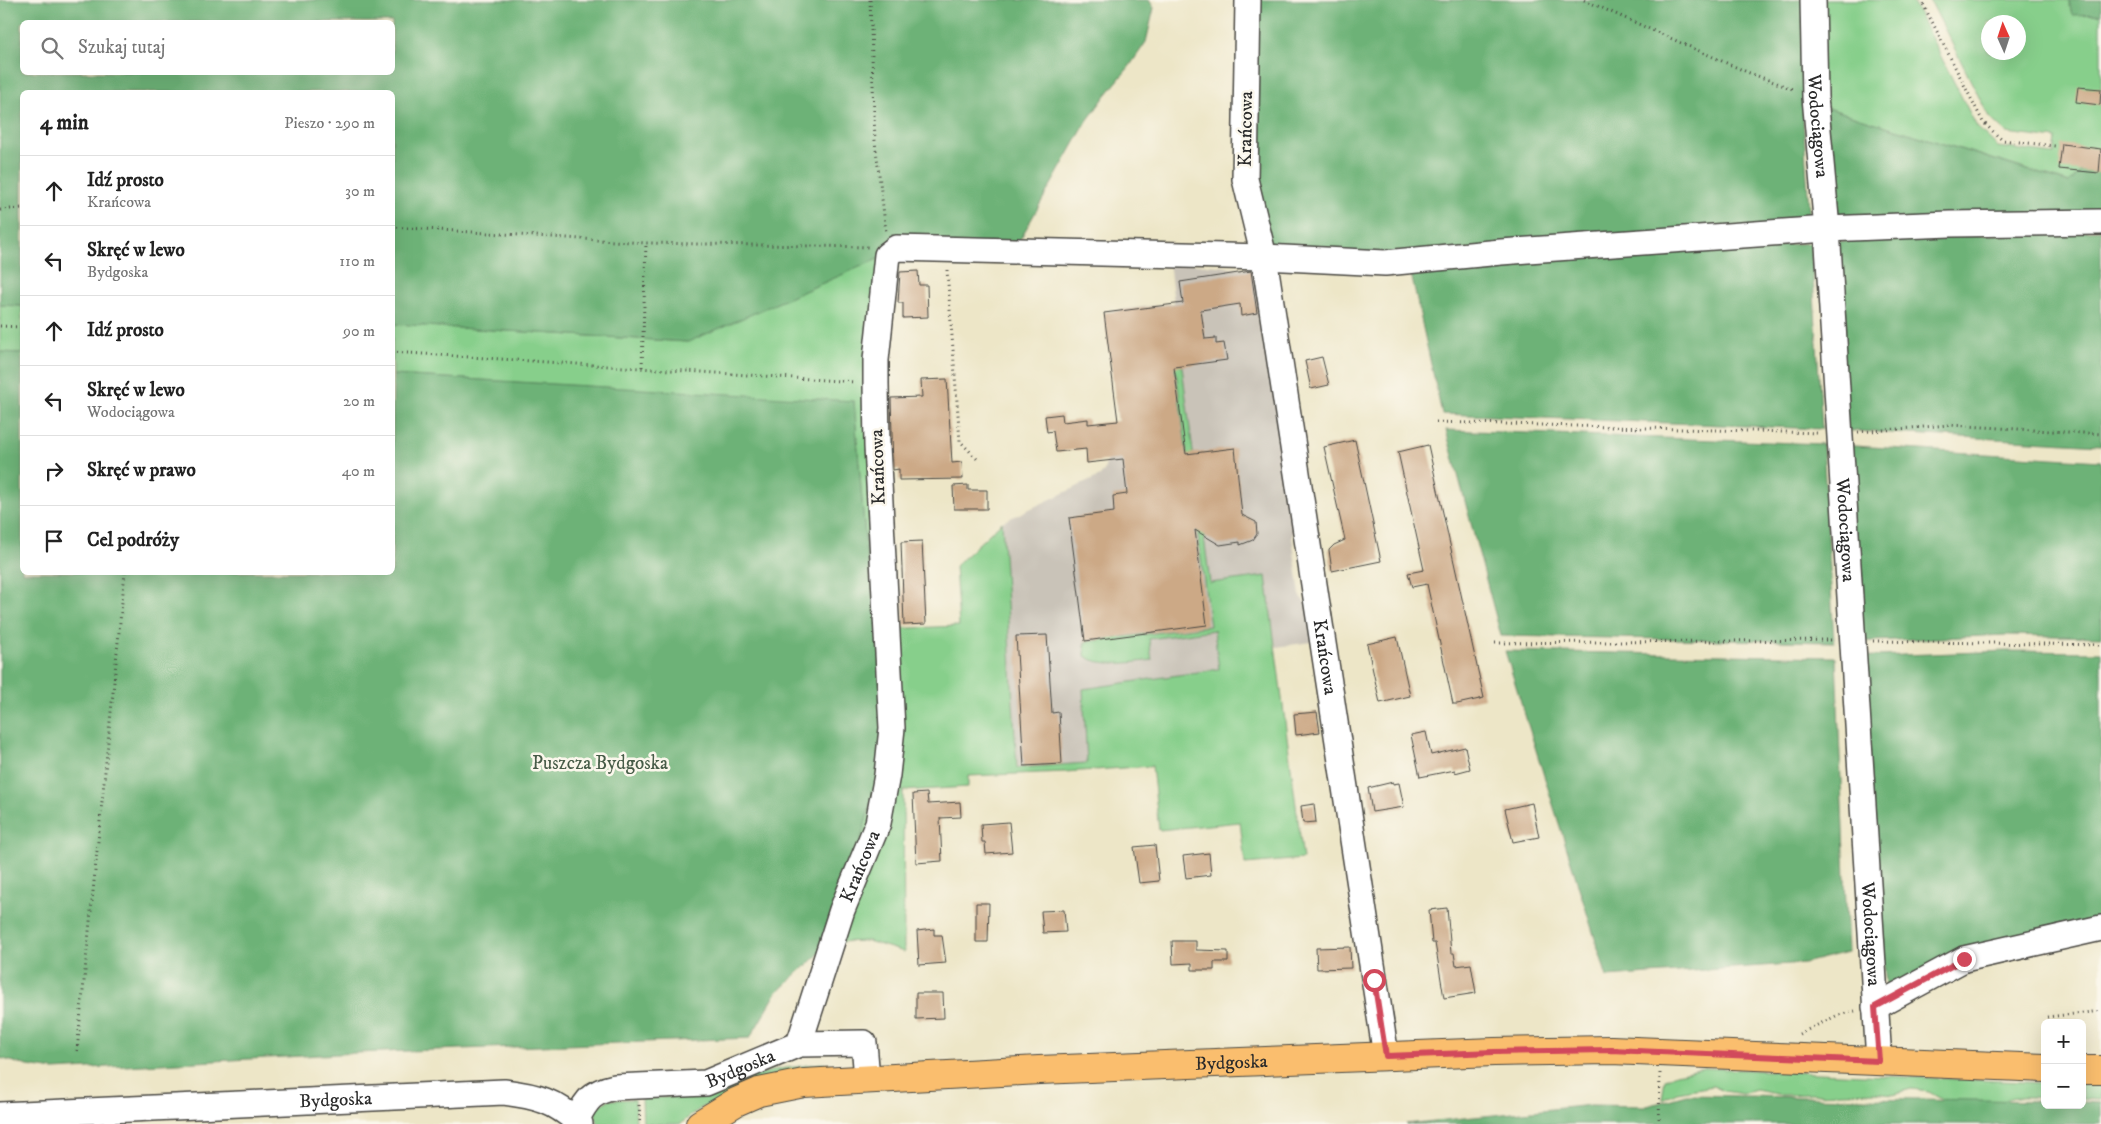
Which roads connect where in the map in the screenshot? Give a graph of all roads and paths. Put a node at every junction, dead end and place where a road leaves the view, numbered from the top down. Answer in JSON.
{"nodes":[{"id":1,"x":870,"y":0,"type":"edge"},
{"id":2,"x":1248,"y":0,"type":"edge"},
{"id":3,"x":1584,"y":0,"type":"edge"},
{"id":4,"x":1813,"y":0,"type":"edge"},
{"id":5,"x":1921,"y":0,"type":"edge"},
{"id":6,"x":1815,"y":97,"type":"junction"},
{"id":7,"x":2055,"y":146,"type":"dead end"},
{"id":8,"x":20,"y":208,"type":"edge"},
{"id":9,"x":0,"y":210,"type":"edge"},
{"id":10,"x":2101,"y":222,"type":"edge"},
{"id":11,"x":395,"y":227,"type":"edge"},
{"id":12,"x":1827,"y":229,"type":"junction"},
{"id":13,"x":646,"y":244,"type":"junction"},
{"id":14,"x":945,"y":249,"type":"junction"},
{"id":15,"x":887,"y":251,"type":"junction"},
{"id":16,"x":1264,"y":257,"type":"junction"},
{"id":17,"x":0,"y":326,"type":"edge"},
{"id":18,"x":20,"y":327,"type":"edge"},
{"id":19,"x":395,"y":352,"type":"edge"},
{"id":20,"x":642,"y":367,"type":"junction"},
{"id":21,"x":876,"y":384,"type":"junction"},
{"id":22,"x":1436,"y":422,"type":"dead end"},
{"id":23,"x":1838,"y":434,"type":"junction"},
{"id":24,"x":2101,"y":434,"type":"edge"},
{"id":25,"x":977,"y":460,"type":"dead end"},
{"id":26,"x":125,"y":575,"type":"edge"},
{"id":27,"x":1852,"y":640,"type":"junction"},
{"id":28,"x":1495,"y":643,"type":"dead end"},
{"id":29,"x":2101,"y":645,"type":"edge"},
{"id":30,"x":2101,"y":928,"type":"edge"},
{"id":31,"x":1875,"y":1007,"type":"junction"},
{"id":32,"x":2101,"y":1011,"type":"edge"},
{"id":33,"x":2047,"y":1016,"type":"dead end"},
{"id":34,"x":1799,"y":1034,"type":"dead end"},
{"id":35,"x":799,"y":1044,"type":"junction"},
{"id":36,"x":77,"y":1051,"type":"dead end"},
{"id":37,"x":1660,"y":1052,"type":"junction"},
{"id":38,"x":1386,"y":1056,"type":"junction"},
{"id":39,"x":1879,"y":1061,"type":"junction"},
{"id":40,"x":2041,"y":1068,"type":"edge"},
{"id":41,"x":2086,"y":1070,"type":"edge"},
{"id":42,"x":2101,"y":1070,"type":"edge"},
{"id":43,"x":867,"y":1078,"type":"junction"},
{"id":44,"x":0,"y":1115,"type":"edge"},
{"id":45,"x":578,"y":1122,"type":"edge"},
{"id":46,"x":700,"y":1124,"type":"edge"},
{"id":47,"x":1659,"y":1124,"type":"edge"}],
"edges":[{"from":1,"to":15,"type":"path"},
{"from":2,"to":16,"type":"street","name":"Krańcowa"},
{"from":3,"to":6,"type":"path"},
{"from":4,"to":6,"type":"street","name":"Wodociągowa"},
{"from":5,"to":7,"type":"path"},
{"from":6,"to":12,"type":"street","name":"Wodociągowa"},
{"from":8,"to":9,"type":"path"},
{"from":10,"to":12,"type":"street"},
{"from":11,"to":13,"type":"path"},
{"from":12,"to":16,"type":"street"},
{"from":12,"to":23,"type":"street","name":"Wodociągowa"},
{"from":13,"to":15,"type":"path"},
{"from":13,"to":20,"type":"path"},
{"from":14,"to":15,"type":"street"},
{"from":14,"to":16,"type":"street"},
{"from":14,"to":25,"type":"path"},
{"from":15,"to":21,"type":"street","name":"Krańcowa"},
{"from":16,"to":38,"type":"street","name":"Krańcowa"},
{"from":17,"to":18,"type":"path"},
{"from":19,"to":20,"type":"path"},
{"from":20,"to":21,"type":"path"},
{"from":21,"to":35,"type":"street","name":"Krańcowa"},
{"from":22,"to":23,"type":"path"},
{"from":23,"to":24,"type":"path"},
{"from":23,"to":27,"type":"street","name":"Wodociągowa"},
{"from":26,"to":36,"type":"path"},
{"from":27,"to":28,"type":"path"},
{"from":27,"to":29,"type":"path"},
{"from":27,"to":31,"type":"street","name":"Wodociągowa"},
{"from":30,"to":31,"type":"street"},
{"from":31,"to":34,"type":"path"},
{"from":31,"to":39,"type":"street","name":"Wodociągowa"},
{"from":32,"to":33,"type":"path"},
{"from":35,"to":43,"type":"street"},
{"from":35,"to":45,"type":"street","name":"Bydgoska"},
{"from":37,"to":38,"type":"main road","name":"Bydgoska"},
{"from":37,"to":39,"type":"main road","name":"Bydgoska"},
{"from":37,"to":47,"type":"path"},
{"from":38,"to":43,"type":"main road","name":"Bydgoska"},
{"from":39,"to":40,"type":"main road","name":"Bydgoska"},
{"from":41,"to":42,"type":"main road"},
{"from":43,"to":46,"type":"main road","name":"Bydgoska"},
{"from":44,"to":45,"type":"street","name":"Bydgoska"}]}
